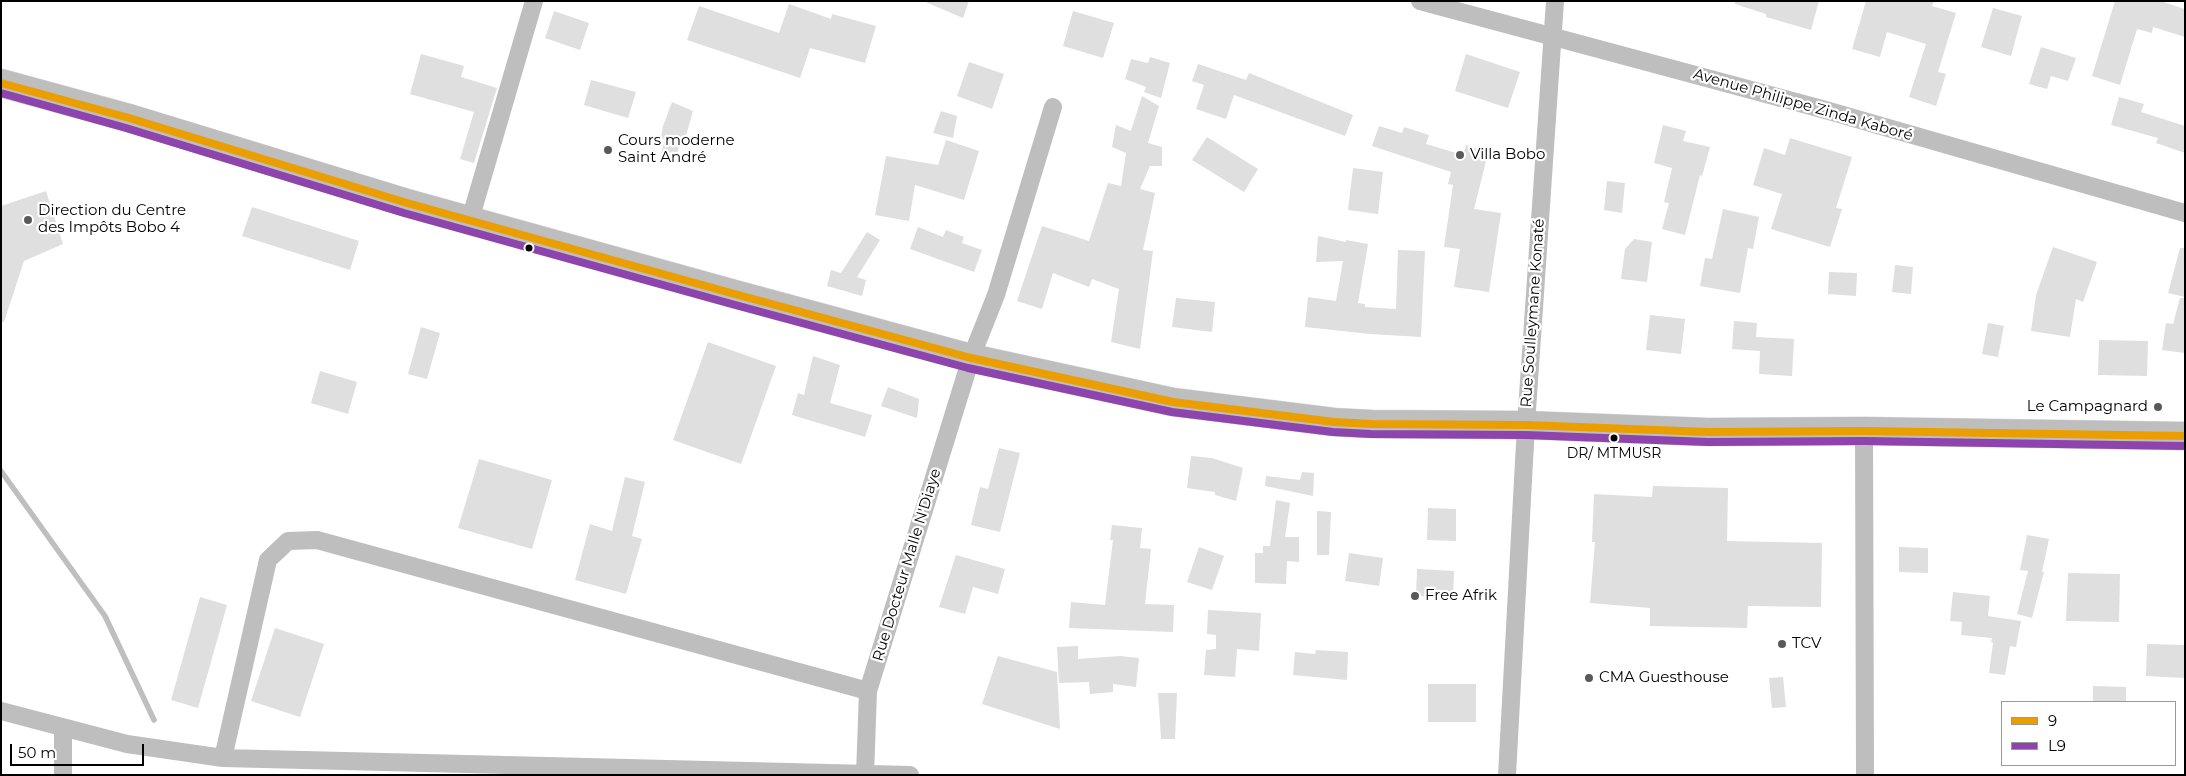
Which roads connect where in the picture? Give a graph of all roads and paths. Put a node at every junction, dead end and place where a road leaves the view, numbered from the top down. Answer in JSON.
{"nodes":[{"id":1,"x":534,"y":1,"type":"edge"},
{"id":2,"x":1420,"y":1,"type":"edge"},
{"id":3,"x":1555,"y":1,"type":"edge"},
{"id":4,"x":1552,"y":36,"type":"junction"},
{"id":5,"x":1,"y":83,"type":"edge"},
{"id":6,"x":1053,"y":107,"type":"dead end"},
{"id":7,"x":2185,"y":213,"type":"edge"},
{"id":8,"x":470,"y":220,"type":"junction"},
{"id":9,"x":971,"y":358,"type":"junction"},
{"id":10,"x":1526,"y":425,"type":"junction"},
{"id":11,"x":1864,"y":431,"type":"junction"},
{"id":12,"x":2185,"y":436,"type":"edge"},
{"id":13,"x":868,"y":691,"type":"junction"},
{"id":14,"x":1,"y":711,"type":"edge"},
{"id":15,"x":63,"y":728,"type":"junction"},
{"id":16,"x":223,"y":758,"type":"junction"},
{"id":17,"x":864,"y":774,"type":"edge"},
{"id":18,"x":63,"y":775,"type":"edge"},
{"id":19,"x":910,"y":775,"type":"edge"},
{"id":20,"x":1507,"y":775,"type":"edge"},
{"id":21,"x":1865,"y":775,"type":"edge"}],
"edges":[{"from":1,"to":8,"type":"street"},
{"from":2,"to":4,"type":"street","name":"Avenue Philippe Zinda Kaboré"},
{"from":3,"to":4,"type":"street","name":"Rue Soulleymane Konaté"},
{"from":4,"to":7,"type":"street","name":"Avenue Philippe Zinda Kaboré"},
{"from":4,"to":10,"type":"street","name":"Rue Soulleymane Konaté"},
{"from":5,"to":8,"type":"highway"},
{"from":6,"to":9,"type":"street","name":"Rue Docteur Malle N'Diaye"},
{"from":8,"to":9,"type":"highway"},
{"from":9,"to":10,"type":"highway"},
{"from":9,"to":13,"type":"street","name":"Rue Docteur Malle N'Diaye"},
{"from":10,"to":11,"type":"highway"},
{"from":10,"to":20,"type":"street","name":"Rue Soulleymane Konaté"},
{"from":11,"to":12,"type":"highway"},
{"from":11,"to":21,"type":"street"},
{"from":13,"to":16,"type":"street"},
{"from":13,"to":17,"type":"street","name":"Rue Docteur Malle N'Diaye"},
{"from":14,"to":15,"type":"street"},
{"from":15,"to":16,"type":"street"},
{"from":15,"to":18,"type":"street"},
{"from":16,"to":17,"type":"street"},
{"from":17,"to":19,"type":"street"}]}
